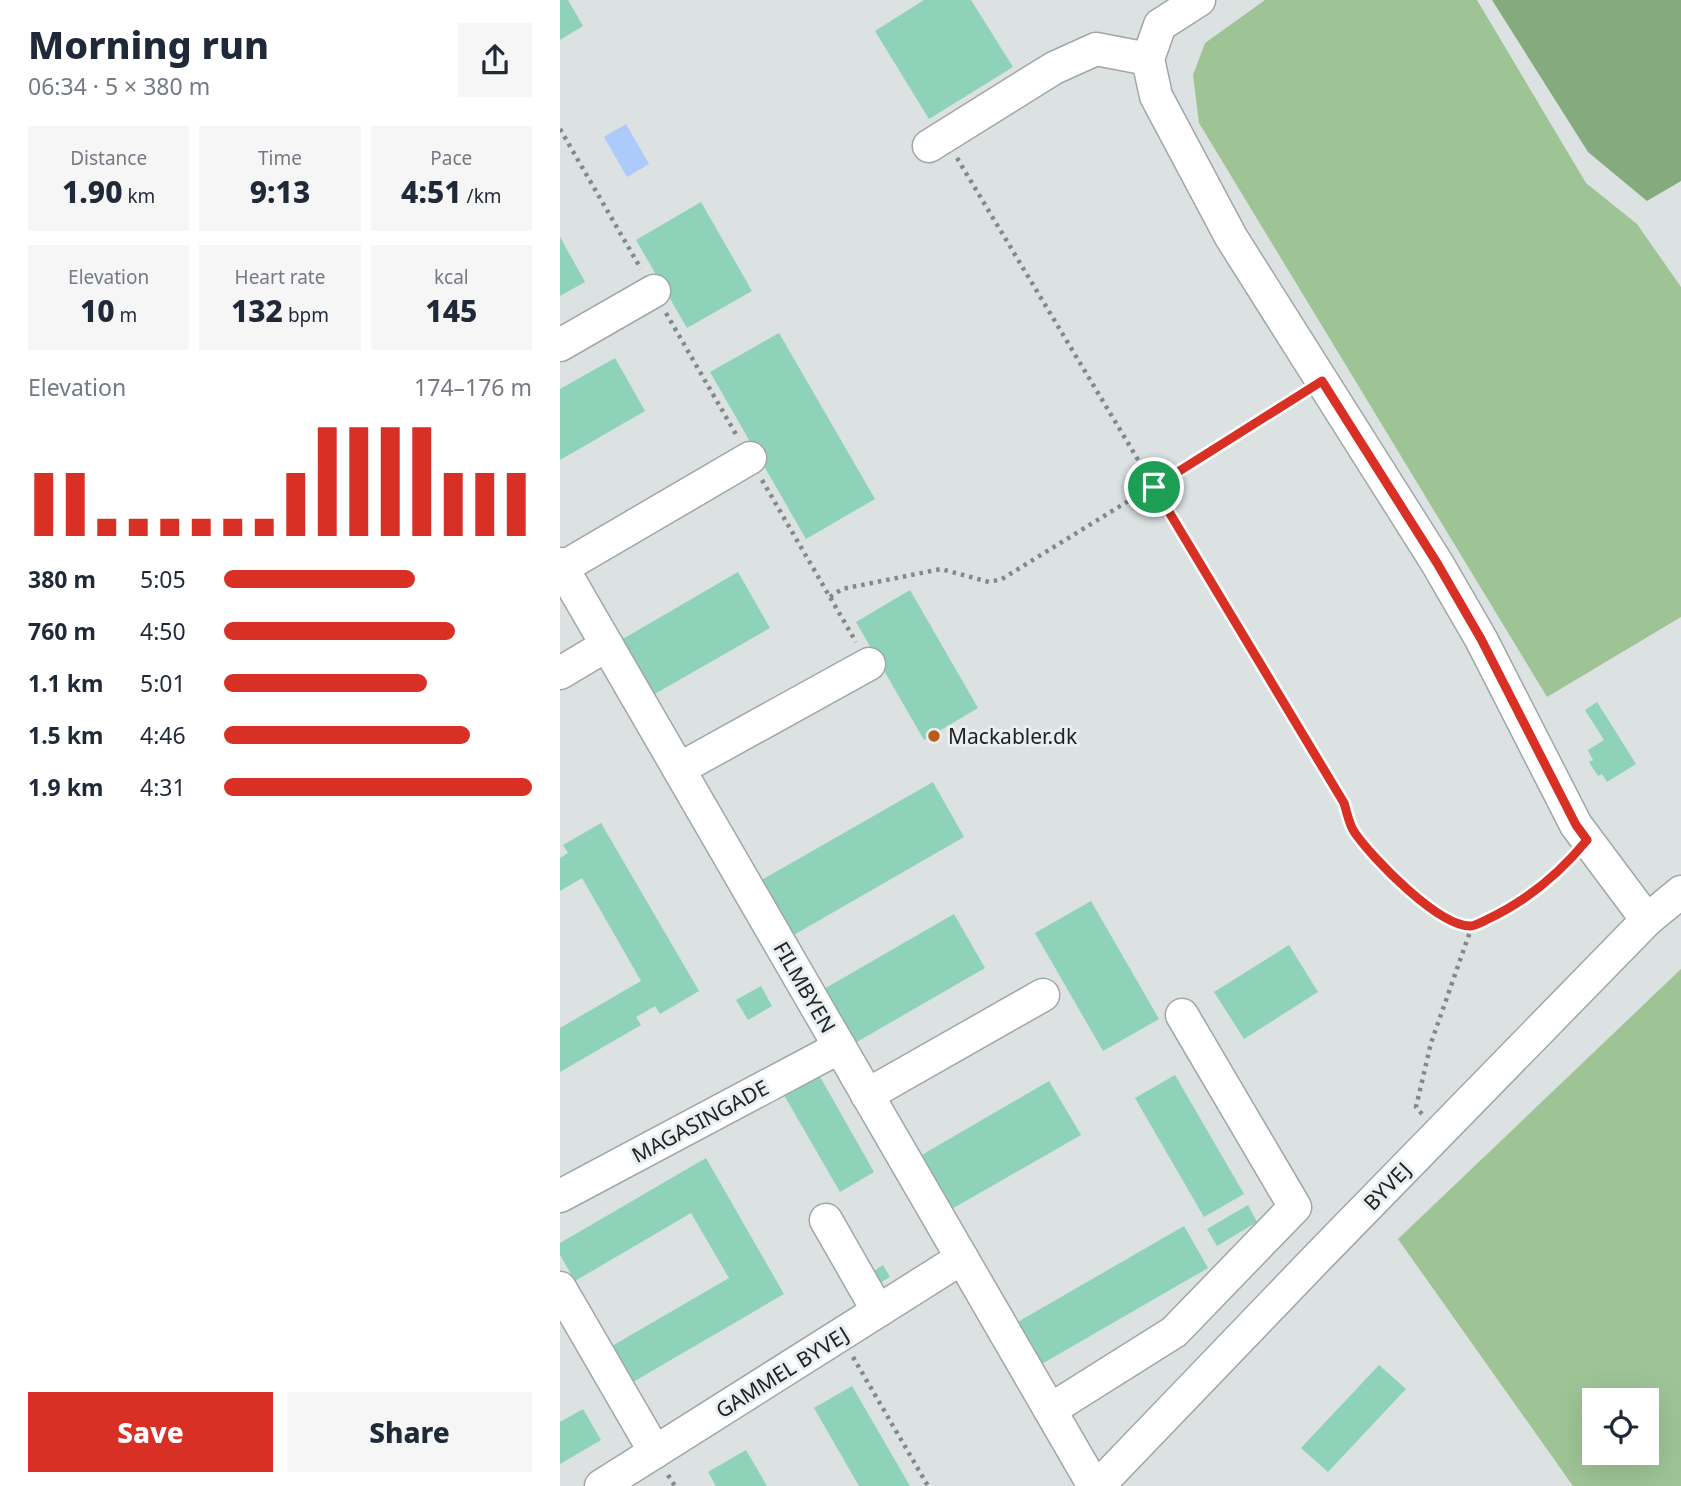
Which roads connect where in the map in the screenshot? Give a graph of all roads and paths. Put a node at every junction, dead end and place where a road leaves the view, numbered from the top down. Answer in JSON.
{"nodes":[{"id":1,"x":1199,"y":0,"type":"edge"},
{"id":2,"x":1148,"y":59,"type":"junction"},
{"id":3,"x":560,"y":129,"type":"edge"},
{"id":4,"x":936,"y":141,"type":"joint"},
{"id":5,"x":653,"y":291,"type":"junction"},
{"id":6,"x":560,"y":345,"type":"edge"},
{"id":7,"x":1322,"y":381,"type":"junction"},
{"id":8,"x":750,"y":458,"type":"junction"},
{"id":9,"x":1154,"y":487,"type":"junction"},
{"id":10,"x":561,"y":566,"type":"edge"},
{"id":11,"x":830,"y":597,"type":"junction"},
{"id":12,"x":570,"y":605,"type":"edge"},
{"id":13,"x":607,"y":645,"type":"junction"},
{"id":14,"x":869,"y":664,"type":"joint"},
{"id":15,"x":560,"y":673,"type":"edge"},
{"id":16,"x":679,"y":769,"type":"junction"},
{"id":17,"x":1587,"y":840,"type":"junction"},
{"id":18,"x":1681,"y":892,"type":"edge"},
{"id":19,"x":1647,"y":920,"type":"junction"},
{"id":20,"x":1472,"y":926,"type":"junction"},
{"id":21,"x":1043,"y":995,"type":"dead end"},
{"id":22,"x":1182,"y":1015,"type":"dead end"},
{"id":23,"x":840,"y":1047,"type":"junction"},
{"id":24,"x":867,"y":1095,"type":"junction"},
{"id":25,"x":1438,"y":1133,"type":"junction"},
{"id":26,"x":560,"y":1196,"type":"edge"},
{"id":27,"x":826,"y":1220,"type":"dead end"},
{"id":28,"x":962,"y":1258,"type":"junction"},
{"id":29,"x":560,"y":1288,"type":"edge"},
{"id":30,"x":878,"y":1311,"type":"junction"},
{"id":31,"x":840,"y":1335,"type":"junction"},
{"id":32,"x":1050,"y":1410,"type":"junction"},
{"id":33,"x":655,"y":1452,"type":"junction"},
{"id":34,"x":601,"y":1486,"type":"edge"},
{"id":35,"x":928,"y":1486,"type":"edge"},
{"id":36,"x":1096,"y":1486,"type":"edge"}],
"edges":[{"from":1,"to":2,"type":"street"},
{"from":2,"to":4,"type":"street"},
{"from":2,"to":7,"type":"street"},
{"from":3,"to":5,"type":"path"},
{"from":4,"to":9,"type":"path"},
{"from":5,"to":6,"type":"street"},
{"from":5,"to":8,"type":"path"},
{"from":7,"to":9,"type":"path"},
{"from":7,"to":17,"type":"street"},
{"from":8,"to":10,"type":"street"},
{"from":8,"to":11,"type":"path"},
{"from":9,"to":11,"type":"path"},
{"from":9,"to":20,"type":"path"},
{"from":10,"to":12,"type":"street","name":"FILMBYEN"},
{"from":11,"to":14,"type":"path"},
{"from":12,"to":13,"type":"street","name":"FILMBYEN"},
{"from":13,"to":15,"type":"street"},
{"from":13,"to":16,"type":"street","name":"FILMBYEN"},
{"from":14,"to":16,"type":"street"},
{"from":16,"to":23,"type":"street","name":"FILMBYEN"},
{"from":17,"to":19,"type":"street"},
{"from":17,"to":20,"type":"path"},
{"from":18,"to":19,"type":"street","name":"BYVEJ"},
{"from":19,"to":25,"type":"street","name":"BYVEJ"},
{"from":20,"to":25,"type":"path"},
{"from":21,"to":24,"type":"street"},
{"from":22,"to":32,"type":"street"},
{"from":23,"to":24,"type":"street","name":"FILMBYEN"},
{"from":23,"to":26,"type":"street","name":"MAGASINGADE"},
{"from":24,"to":28,"type":"street","name":"FILMBYEN"},
{"from":25,"to":36,"type":"street","name":"BYVEJ"},
{"from":27,"to":30,"type":"street"},
{"from":28,"to":30,"type":"street","name":"GAMMEL BYVEJ"},
{"from":28,"to":32,"type":"street","name":"FILMBYEN"},
{"from":29,"to":33,"type":"street"},
{"from":30,"to":31,"type":"street","name":"GAMMEL BYVEJ"},
{"from":31,"to":33,"type":"street","name":"GAMMEL BYVEJ"},
{"from":31,"to":35,"type":"path"},
{"from":32,"to":36,"type":"street","name":"FILMBYEN"},
{"from":33,"to":34,"type":"street","name":"GAMMEL BYVEJ"}]}
